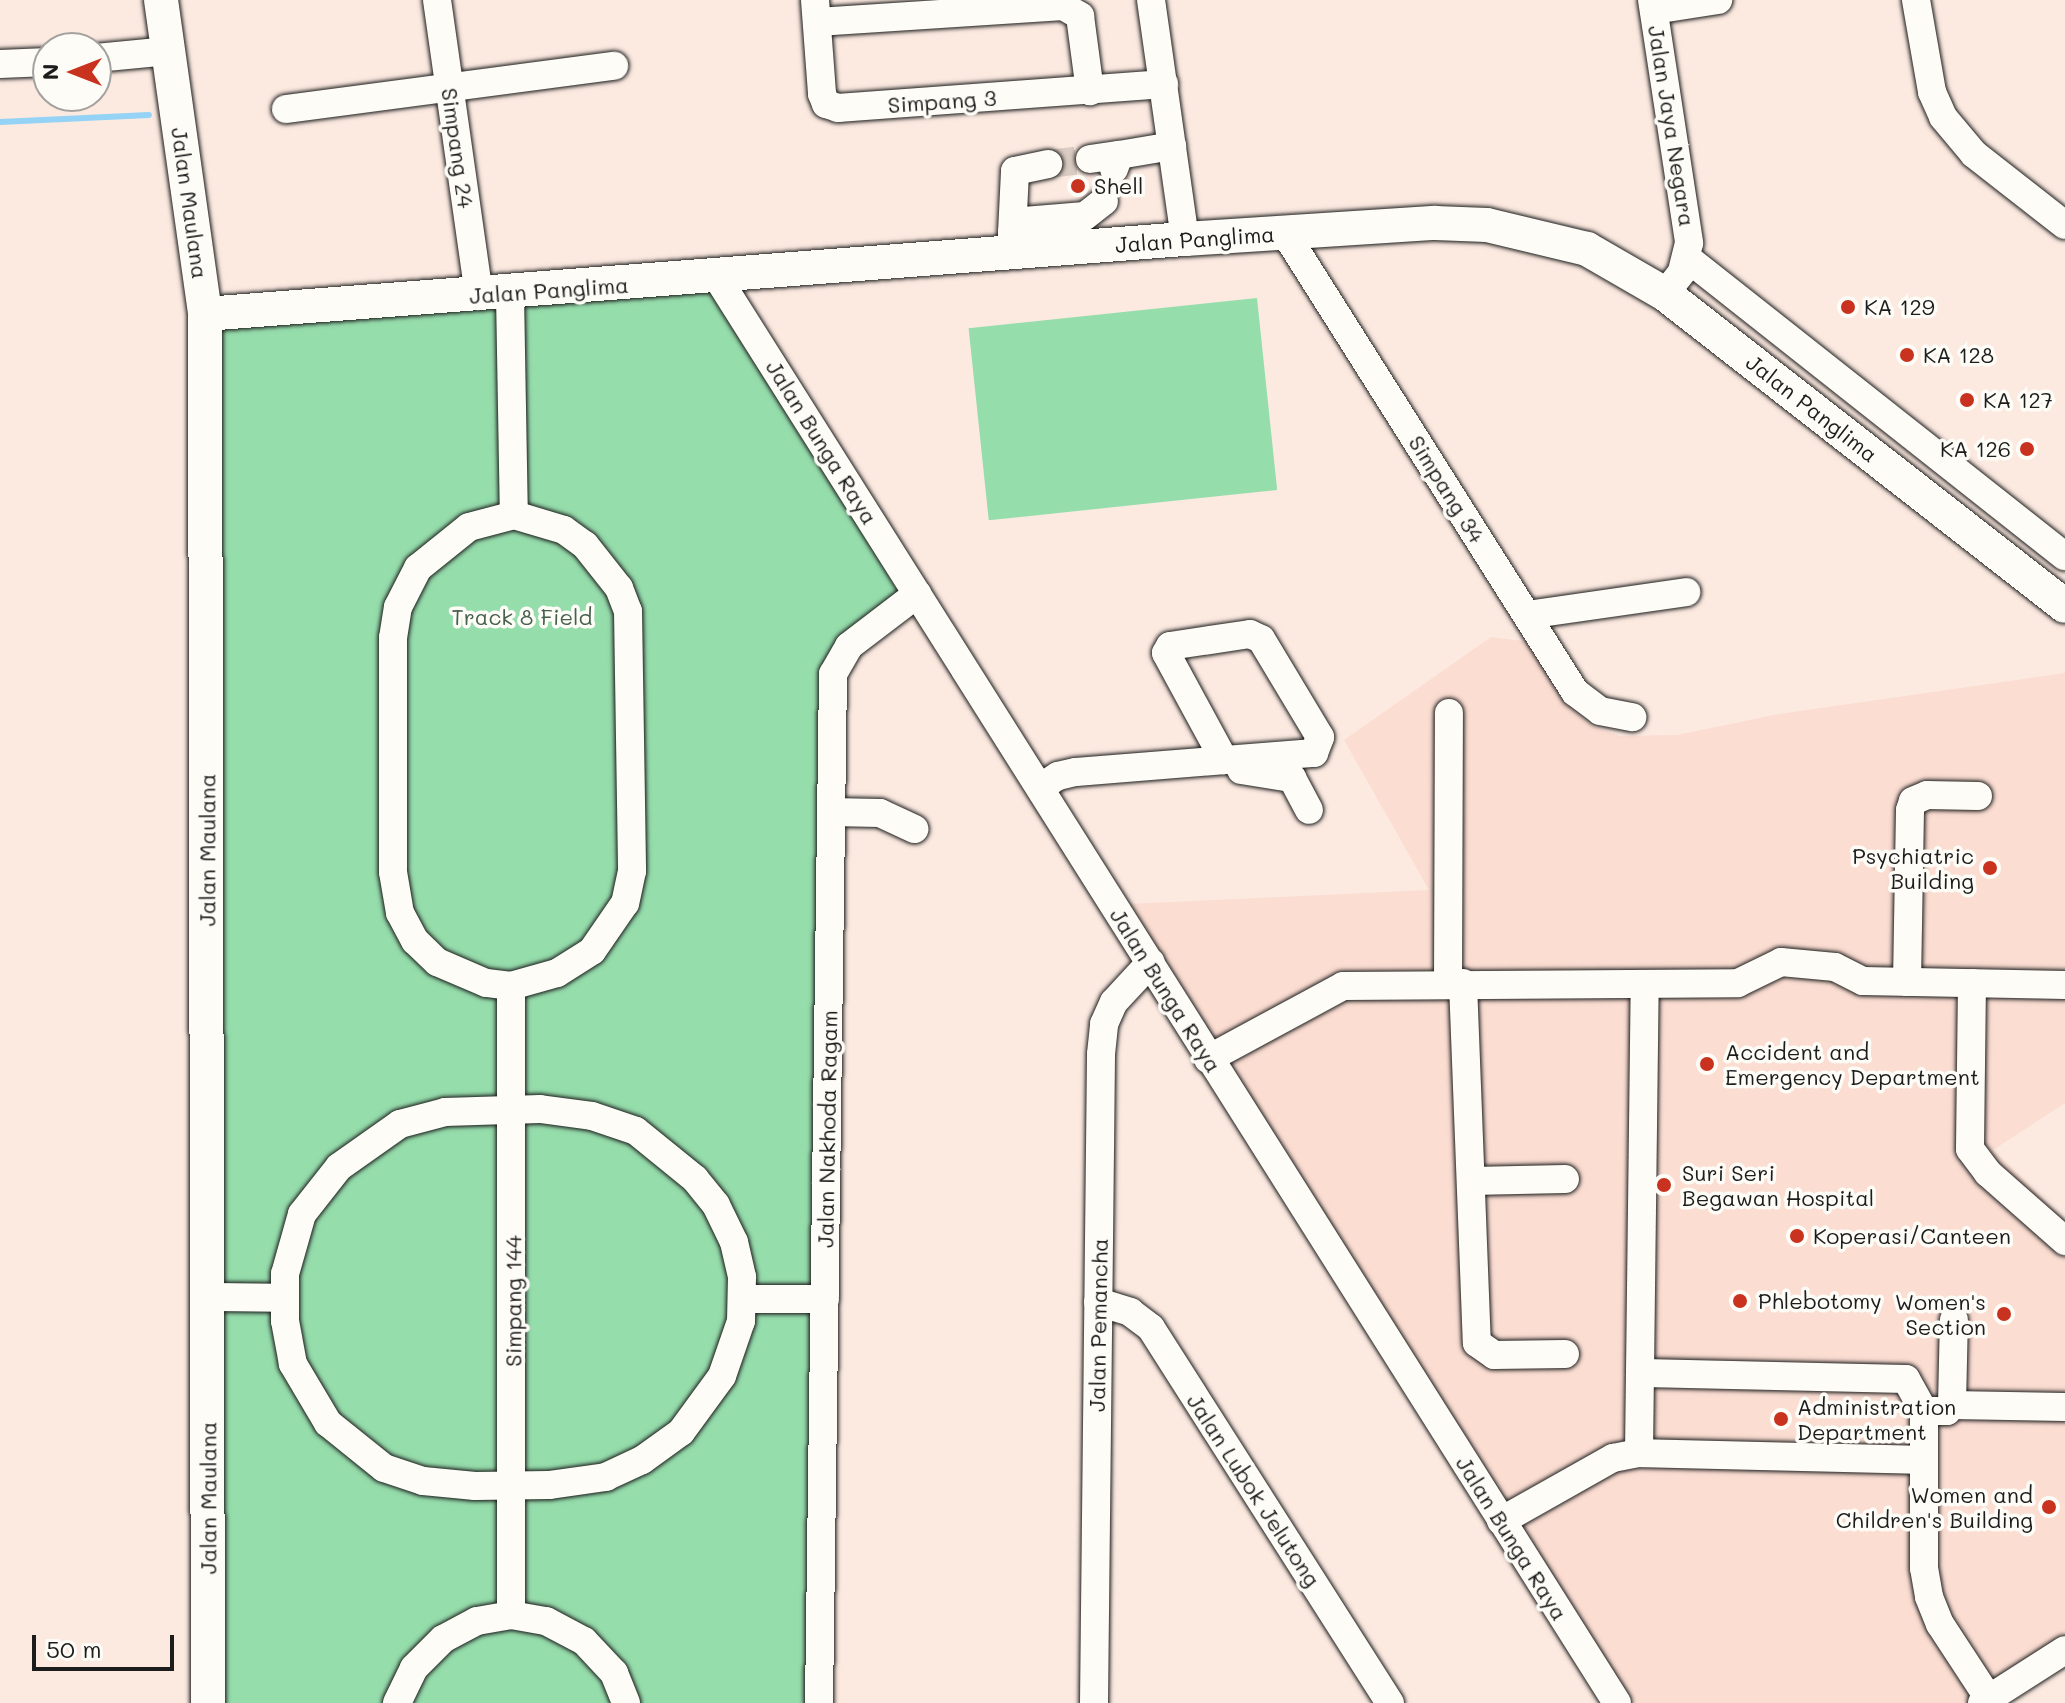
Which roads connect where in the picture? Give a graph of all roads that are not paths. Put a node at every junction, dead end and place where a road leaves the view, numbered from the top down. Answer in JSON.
{"nodes":[{"id":1,"x":161,"y":0,"type":"edge"},
{"id":2,"x":437,"y":0,"type":"edge"},
{"id":3,"x":1151,"y":0,"type":"edge"},
{"id":4,"x":1718,"y":0,"type":"edge"},
{"id":5,"x":1916,"y":0,"type":"edge"},
{"id":6,"x":1653,"y":5,"type":"edge"},
{"id":7,"x":816,"y":11,"type":"edge"},
{"id":8,"x":169,"y":51,"type":"junction"},
{"id":9,"x":112,"y":56,"type":"edge"},
{"id":10,"x":32,"y":63,"type":"edge"},
{"id":11,"x":0,"y":64,"type":"edge"},
{"id":12,"x":614,"y":66,"type":"dead end"},
{"id":13,"x":1164,"y":84,"type":"junction"},
{"id":14,"x":450,"y":90,"type":"junction"},
{"id":15,"x":1090,"y":91,"type":"junction"},
{"id":16,"x":286,"y":109,"type":"dead end"},
{"id":17,"x":1172,"y":146,"type":"junction"},
{"id":18,"x":1108,"y":161,"type":"tunnel mouth"},
{"id":19,"x":1048,"y":164,"type":"tunnel mouth"},
{"id":20,"x":1104,"y":201,"type":"dead end"},
{"id":21,"x":2065,"y":225,"type":"edge"},
{"id":22,"x":1285,"y":233,"type":"junction"},
{"id":23,"x":1185,"y":239,"type":"junction"},
{"id":24,"x":1012,"y":242,"type":"junction"},
{"id":25,"x":1687,"y":258,"type":"junction"},
{"id":26,"x":717,"y":277,"type":"junction"},
{"id":27,"x":1665,"y":294,"type":"junction"},
{"id":28,"x":495,"y":295,"type":"junction"},
{"id":29,"x":205,"y":314,"type":"junction"},
{"id":30,"x":514,"y":515,"type":"junction"},
{"id":31,"x":2065,"y":556,"type":"edge"},
{"id":32,"x":1686,"y":592,"type":"dead end"},
{"id":33,"x":917,"y":594,"type":"junction"},
{"id":34,"x":2065,"y":606,"type":"edge"},
{"id":35,"x":1527,"y":615,"type":"junction"},
{"id":36,"x":1449,"y":713,"type":"dead end"},
{"id":37,"x":1632,"y":717,"type":"dead end"},
{"id":38,"x":1210,"y":761,"type":"junction"},
{"id":39,"x":1041,"y":787,"type":"junction"},
{"id":40,"x":1978,"y":796,"type":"dead end"},
{"id":41,"x":1309,"y":810,"type":"dead end"},
{"id":42,"x":831,"y":812,"type":"junction"},
{"id":43,"x":914,"y":829,"type":"dead end"},
{"id":44,"x":1151,"y":962,"type":"junction"},
{"id":45,"x":1907,"y":982,"type":"junction"},
{"id":46,"x":1455,"y":983,"type":"junction"},
{"id":47,"x":1972,"y":983,"type":"junction"},
{"id":48,"x":1645,"y":984,"type":"junction"},
{"id":49,"x":2065,"y":985,"type":"edge"},
{"id":50,"x":511,"y":986,"type":"junction"},
{"id":51,"x":1208,"y":1059,"type":"junction"},
{"id":52,"x":514,"y":1110,"type":"junction"},
{"id":53,"x":1565,"y":1179,"type":"dead end"},
{"id":54,"x":1471,"y":1181,"type":"junction"},
{"id":55,"x":2065,"y":1241,"type":"edge"},
{"id":56,"x":208,"y":1297,"type":"junction"},
{"id":57,"x":285,"y":1298,"type":"junction"},
{"id":58,"x":742,"y":1299,"type":"junction"},
{"id":59,"x":825,"y":1299,"type":"junction"},
{"id":60,"x":1098,"y":1302,"type":"junction"},
{"id":61,"x":1954,"y":1320,"type":"dead end"},
{"id":62,"x":1565,"y":1354,"type":"dead end"},
{"id":63,"x":1644,"y":1373,"type":"junction"},
{"id":64,"x":1952,"y":1405,"type":"junction"},
{"id":65,"x":2065,"y":1407,"type":"edge"},
{"id":66,"x":1924,"y":1411,"type":"junction"},
{"id":67,"x":1639,"y":1453,"type":"junction"},
{"id":68,"x":1923,"y":1460,"type":"junction"},
{"id":69,"x":513,"y":1486,"type":"junction"},
{"id":70,"x":1501,"y":1521,"type":"junction"},
{"id":71,"x":511,"y":1615,"type":"junction"},
{"id":72,"x":2065,"y":1650,"type":"edge"},
{"id":73,"x":1986,"y":1701,"type":"edge"},
{"id":74,"x":208,"y":1703,"type":"edge"},
{"id":75,"x":397,"y":1703,"type":"edge"},
{"id":76,"x":626,"y":1703,"type":"edge"},
{"id":77,"x":819,"y":1703,"type":"edge"},
{"id":78,"x":1094,"y":1703,"type":"edge"},
{"id":79,"x":1390,"y":1703,"type":"edge"},
{"id":80,"x":1617,"y":1703,"type":"edge"}],
"edges":[{"from":1,"to":8,"type":"main road","name":"Jalan Maulana"},
{"from":2,"to":14,"type":"street","name":"Simpang 24"},
{"from":3,"to":13,"type":"street"},
{"from":4,"to":6,"type":"street"},
{"from":5,"to":21,"type":"street"},
{"from":6,"to":25,"type":"street","name":"Jalan Jaya Negara"},
{"from":7,"to":15,"type":"street"},
{"from":7,"to":15,"type":"street","name":"Simpang 3"},
{"from":8,"to":9,"type":"street"},
{"from":8,"to":29,"type":"main road","name":"Jalan Maulana"},
{"from":10,"to":11,"type":"street"},
{"from":12,"to":14,"type":"street"},
{"from":13,"to":15,"type":"street","name":"Simpang 3"},
{"from":13,"to":17,"type":"street"},
{"from":14,"to":16,"type":"street"},
{"from":14,"to":28,"type":"street","name":"Simpang 24"},
{"from":17,"to":18,"type":"street"},
{"from":17,"to":23,"type":"street"},
{"from":19,"to":24,"type":"street"},
{"from":20,"to":24,"type":"street"},
{"from":22,"to":23,"type":"main road","name":"Jalan Panglima"},
{"from":22,"to":27,"type":"main road","name":"Jalan Panglima"},
{"from":22,"to":35,"type":"street","name":"Simpang 34"},
{"from":23,"to":24,"type":"main road","name":"Jalan Panglima"},
{"from":24,"to":26,"type":"main road","name":"Jalan Panglima"},
{"from":25,"to":27,"type":"street","name":"Jalan Jaya Negara"},
{"from":25,"to":31,"type":"street"},
{"from":26,"to":28,"type":"main road","name":"Jalan Panglima"},
{"from":26,"to":33,"type":"street","name":"Jalan Bunga Raya"},
{"from":27,"to":34,"type":"main road","name":"Jalan Panglima"},
{"from":28,"to":29,"type":"main road","name":"Jalan Panglima"},
{"from":28,"to":30,"type":"street","name":"Simpang 24"},
{"from":29,"to":56,"type":"main road","name":"Jalan Maulana"},
{"from":30,"to":50,"type":"street"},
{"from":30,"to":50,"type":"street"},
{"from":32,"to":35,"type":"street"},
{"from":33,"to":39,"type":"street","name":"Jalan Bunga Raya"},
{"from":33,"to":42,"type":"street","name":"Jalan Nakhoda Ragam"},
{"from":35,"to":37,"type":"street","name":"Simpang 34"},
{"from":36,"to":46,"type":"street"},
{"from":38,"to":38,"type":"street"},
{"from":38,"to":39,"type":"street"},
{"from":38,"to":41,"type":"street"},
{"from":39,"to":44,"type":"street","name":"Jalan Bunga Raya"},
{"from":40,"to":45,"type":"street"},
{"from":42,"to":43,"type":"street"},
{"from":42,"to":59,"type":"street","name":"Jalan Nakhoda Ragam"},
{"from":44,"to":51,"type":"street","name":"Jalan Bunga Raya"},
{"from":44,"to":60,"type":"street","name":"Jalan Pemancha"},
{"from":45,"to":47,"type":"street"},
{"from":45,"to":48,"type":"street"},
{"from":46,"to":48,"type":"street"},
{"from":46,"to":51,"type":"street"},
{"from":46,"to":54,"type":"street"},
{"from":47,"to":49,"type":"street"},
{"from":47,"to":55,"type":"street"},
{"from":48,"to":63,"type":"street"},
{"from":50,"to":52,"type":"street","name":"Simpang 144"},
{"from":51,"to":70,"type":"street","name":"Jalan Bunga Raya"},
{"from":52,"to":57,"type":"street"},
{"from":52,"to":58,"type":"street"},
{"from":52,"to":69,"type":"street","name":"Simpang 144"},
{"from":53,"to":54,"type":"street"},
{"from":54,"to":62,"type":"street"},
{"from":56,"to":57,"type":"street"},
{"from":56,"to":74,"type":"main road","name":"Jalan Maulana"},
{"from":57,"to":69,"type":"street"},
{"from":58,"to":59,"type":"street"},
{"from":58,"to":69,"type":"street"},
{"from":59,"to":77,"type":"street","name":"Jalan Nakhoda Ragam"},
{"from":60,"to":78,"type":"street","name":"Jalan Pemancha"},
{"from":60,"to":79,"type":"street","name":"Jalan Lubok Jelutong"},
{"from":61,"to":64,"type":"street"},
{"from":63,"to":66,"type":"street"},
{"from":63,"to":67,"type":"street"},
{"from":64,"to":65,"type":"street"},
{"from":64,"to":66,"type":"street"},
{"from":66,"to":68,"type":"street"},
{"from":67,"to":68,"type":"street"},
{"from":67,"to":70,"type":"street"},
{"from":68,"to":73,"type":"street"},
{"from":69,"to":71,"type":"street","name":"Simpang 144"},
{"from":70,"to":80,"type":"street","name":"Jalan Bunga Raya"},
{"from":71,"to":75,"type":"street"},
{"from":71,"to":76,"type":"street"},
{"from":72,"to":73,"type":"street"}]}
